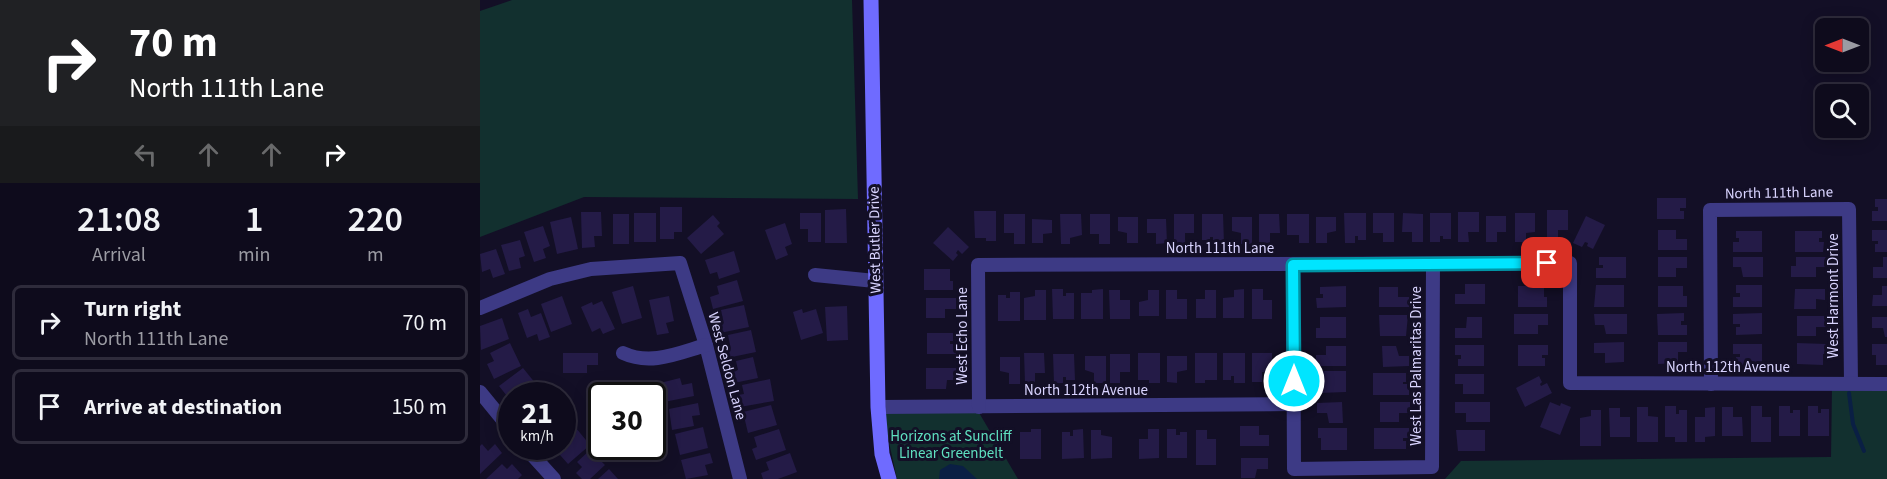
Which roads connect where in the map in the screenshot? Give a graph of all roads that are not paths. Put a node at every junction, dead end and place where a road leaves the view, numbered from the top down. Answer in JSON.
{"nodes":[{"id":1,"x":871,"y":0,"type":"edge"},
{"id":2,"x":1849,"y":209,"type":"joint"},
{"id":3,"x":1433,"y":264,"type":"junction"},
{"id":4,"x":978,"y":265,"type":"joint"},
{"id":5,"x":1293,"y":265,"type":"junction"},
{"id":6,"x":815,"y":275,"type":"dead end"},
{"id":7,"x":875,"y":281,"type":"junction"},
{"id":8,"x":480,"y":308,"type":"edge"},
{"id":9,"x":706,"y":345,"type":"junction"},
{"id":10,"x":623,"y":353,"type":"dead end"},
{"id":11,"x":1570,"y":383,"type":"joint"},
{"id":12,"x":1851,"y":383,"type":"junction"},
{"id":13,"x":1711,"y":384,"type":"junction"},
{"id":14,"x":1887,"y":384,"type":"edge"},
{"id":15,"x":480,"y":392,"type":"edge"},
{"id":16,"x":1294,"y":404,"type":"junction"},
{"id":17,"x":878,"y":407,"type":"junction"},
{"id":18,"x":979,"y":407,"type":"junction"},
{"id":19,"x":498,"y":414,"type":"edge"},
{"id":20,"x":537,"y":460,"type":"edge"},
{"id":21,"x":554,"y":479,"type":"edge"},
{"id":22,"x":740,"y":479,"type":"edge"},
{"id":23,"x":889,"y":479,"type":"edge"}],
"edges":[{"from":1,"to":7,"type":"street","name":"West Butler Drive"},
{"from":2,"to":12,"type":"street","name":"West Harmont Drive"},
{"from":2,"to":13,"type":"street","name":"North 111th Lane"},
{"from":3,"to":5,"type":"street","name":"North 111th Lane"},
{"from":3,"to":11,"type":"street","name":"North 111th Lane"},
{"from":3,"to":16,"type":"street","name":"West Las Palmaritas Drive"},
{"from":4,"to":5,"type":"street","name":"North 111th Lane"},
{"from":4,"to":18,"type":"street","name":"West Echo Lane"},
{"from":5,"to":16,"type":"street"},
{"from":6,"to":7,"type":"street"},
{"from":7,"to":17,"type":"street","name":"West Butler Drive"},
{"from":8,"to":9,"type":"street","name":"West Seldon Lane"},
{"from":9,"to":10,"type":"street"},
{"from":9,"to":22,"type":"street","name":"West Seldon Lane"},
{"from":11,"to":13,"type":"street","name":"North 112th Avenue"},
{"from":12,"to":13,"type":"street","name":"North 112th Avenue"},
{"from":12,"to":14,"type":"street","name":"North 112th Avenue"},
{"from":15,"to":19,"type":"street"},
{"from":16,"to":18,"type":"street","name":"North 112th Avenue"},
{"from":17,"to":18,"type":"street","name":"North 112th Avenue"},
{"from":17,"to":23,"type":"street","name":"West Butler Drive"},
{"from":20,"to":21,"type":"street"}]}
